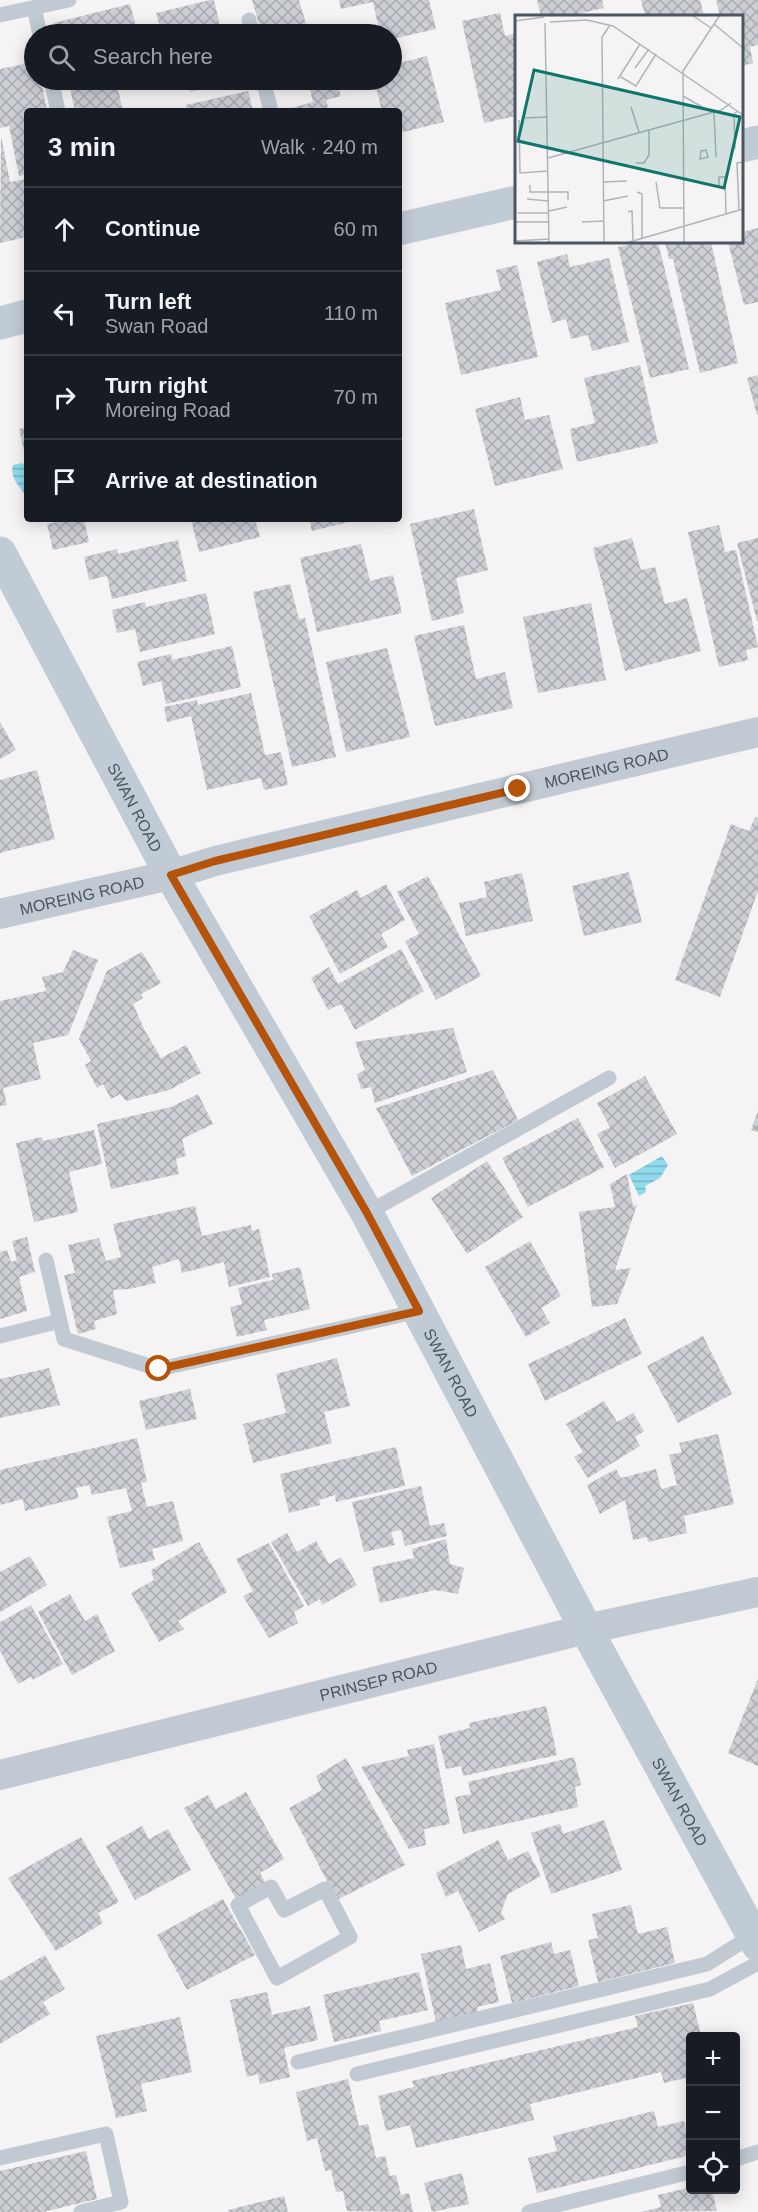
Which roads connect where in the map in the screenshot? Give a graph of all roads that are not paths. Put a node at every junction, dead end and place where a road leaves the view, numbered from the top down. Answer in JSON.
{"nodes":[{"id":1,"x":69,"y":0,"type":"edge"},
{"id":2,"x":34,"y":8,"type":"junction"},
{"id":3,"x":0,"y":15,"type":"edge"},
{"id":4,"x":38,"y":24,"type":"edge"},
{"id":5,"x":53,"y":90,"type":"edge"},
{"id":6,"x":266,"y":90,"type":"edge"},
{"id":7,"x":57,"y":108,"type":"edge"},
{"id":8,"x":270,"y":108,"type":"edge"},
{"id":9,"x":758,"y":142,"type":"edge"},
{"id":10,"x":743,"y":146,"type":"edge"},
{"id":11,"x":515,"y":202,"type":"edge"},
{"id":12,"x":402,"y":228,"type":"edge"},
{"id":13,"x":24,"y":317,"type":"edge"},
{"id":14,"x":0,"y":323,"type":"edge"},
{"id":15,"x":0,"y":553,"type":"edge"},
{"id":16,"x":758,"y":732,"type":"edge"},
{"id":17,"x":171,"y":875,"type":"junction"},
{"id":18,"x":0,"y":914,"type":"edge"},
{"id":19,"x":609,"y":1078,"type":"dead end"},
{"id":20,"x":367,"y":1213,"type":"junction"},
{"id":21,"x":46,"y":1260,"type":"dead end"},
{"id":22,"x":419,"y":1311,"type":"junction"},
{"id":23,"x":60,"y":1322,"type":"junction"},
{"id":24,"x":0,"y":1336,"type":"edge"},
{"id":25,"x":758,"y":1592,"type":"edge"},
{"id":26,"x":586,"y":1629,"type":"junction"},
{"id":27,"x":0,"y":1775,"type":"edge"},
{"id":28,"x":271,"y":1887,"type":"joint"},
{"id":29,"x":756,"y":1948,"type":"edge"},
{"id":30,"x":297,"y":2062,"type":"dead end"},
{"id":31,"x":357,"y":2074,"type":"dead end"},
{"id":32,"x":758,"y":2152,"type":"edge"},
{"id":33,"x":740,"y":2157,"type":"edge"},
{"id":34,"x":0,"y":2158,"type":"edge"},
{"id":35,"x":686,"y":2173,"type":"edge"},
{"id":36,"x":81,"y":2212,"type":"edge"},
{"id":37,"x":529,"y":2212,"type":"edge"}],
"edges":[{"from":1,"to":2,"type":"lane"},
{"from":2,"to":3,"type":"lane"},
{"from":2,"to":4,"type":"lane"},
{"from":5,"to":7,"type":"lane"},
{"from":6,"to":8,"type":"lane"},
{"from":9,"to":10,"type":"street"},
{"from":11,"to":12,"type":"street"},
{"from":13,"to":14,"type":"street"},
{"from":15,"to":17,"type":"street","name":"SWAN ROAD"},
{"from":16,"to":17,"type":"street","name":"MOREING ROAD"},
{"from":17,"to":18,"type":"street","name":"MOREING ROAD"},
{"from":17,"to":20,"type":"street","name":"SWAN ROAD"},
{"from":19,"to":20,"type":"lane"},
{"from":20,"to":22,"type":"street","name":"SWAN ROAD"},
{"from":21,"to":23,"type":"lane"},
{"from":22,"to":23,"type":"lane"},
{"from":22,"to":26,"type":"street","name":"SWAN ROAD"},
{"from":23,"to":24,"type":"lane"},
{"from":25,"to":26,"type":"street","name":"PRINSEP ROAD"},
{"from":26,"to":27,"type":"street","name":"PRINSEP ROAD"},
{"from":26,"to":29,"type":"street","name":"SWAN ROAD"},
{"from":28,"to":28,"type":"lane"},
{"from":29,"to":30,"type":"lane"},
{"from":29,"to":31,"type":"lane"},
{"from":32,"to":33,"type":"lane"},
{"from":34,"to":36,"type":"lane"},
{"from":35,"to":37,"type":"lane"}]}
